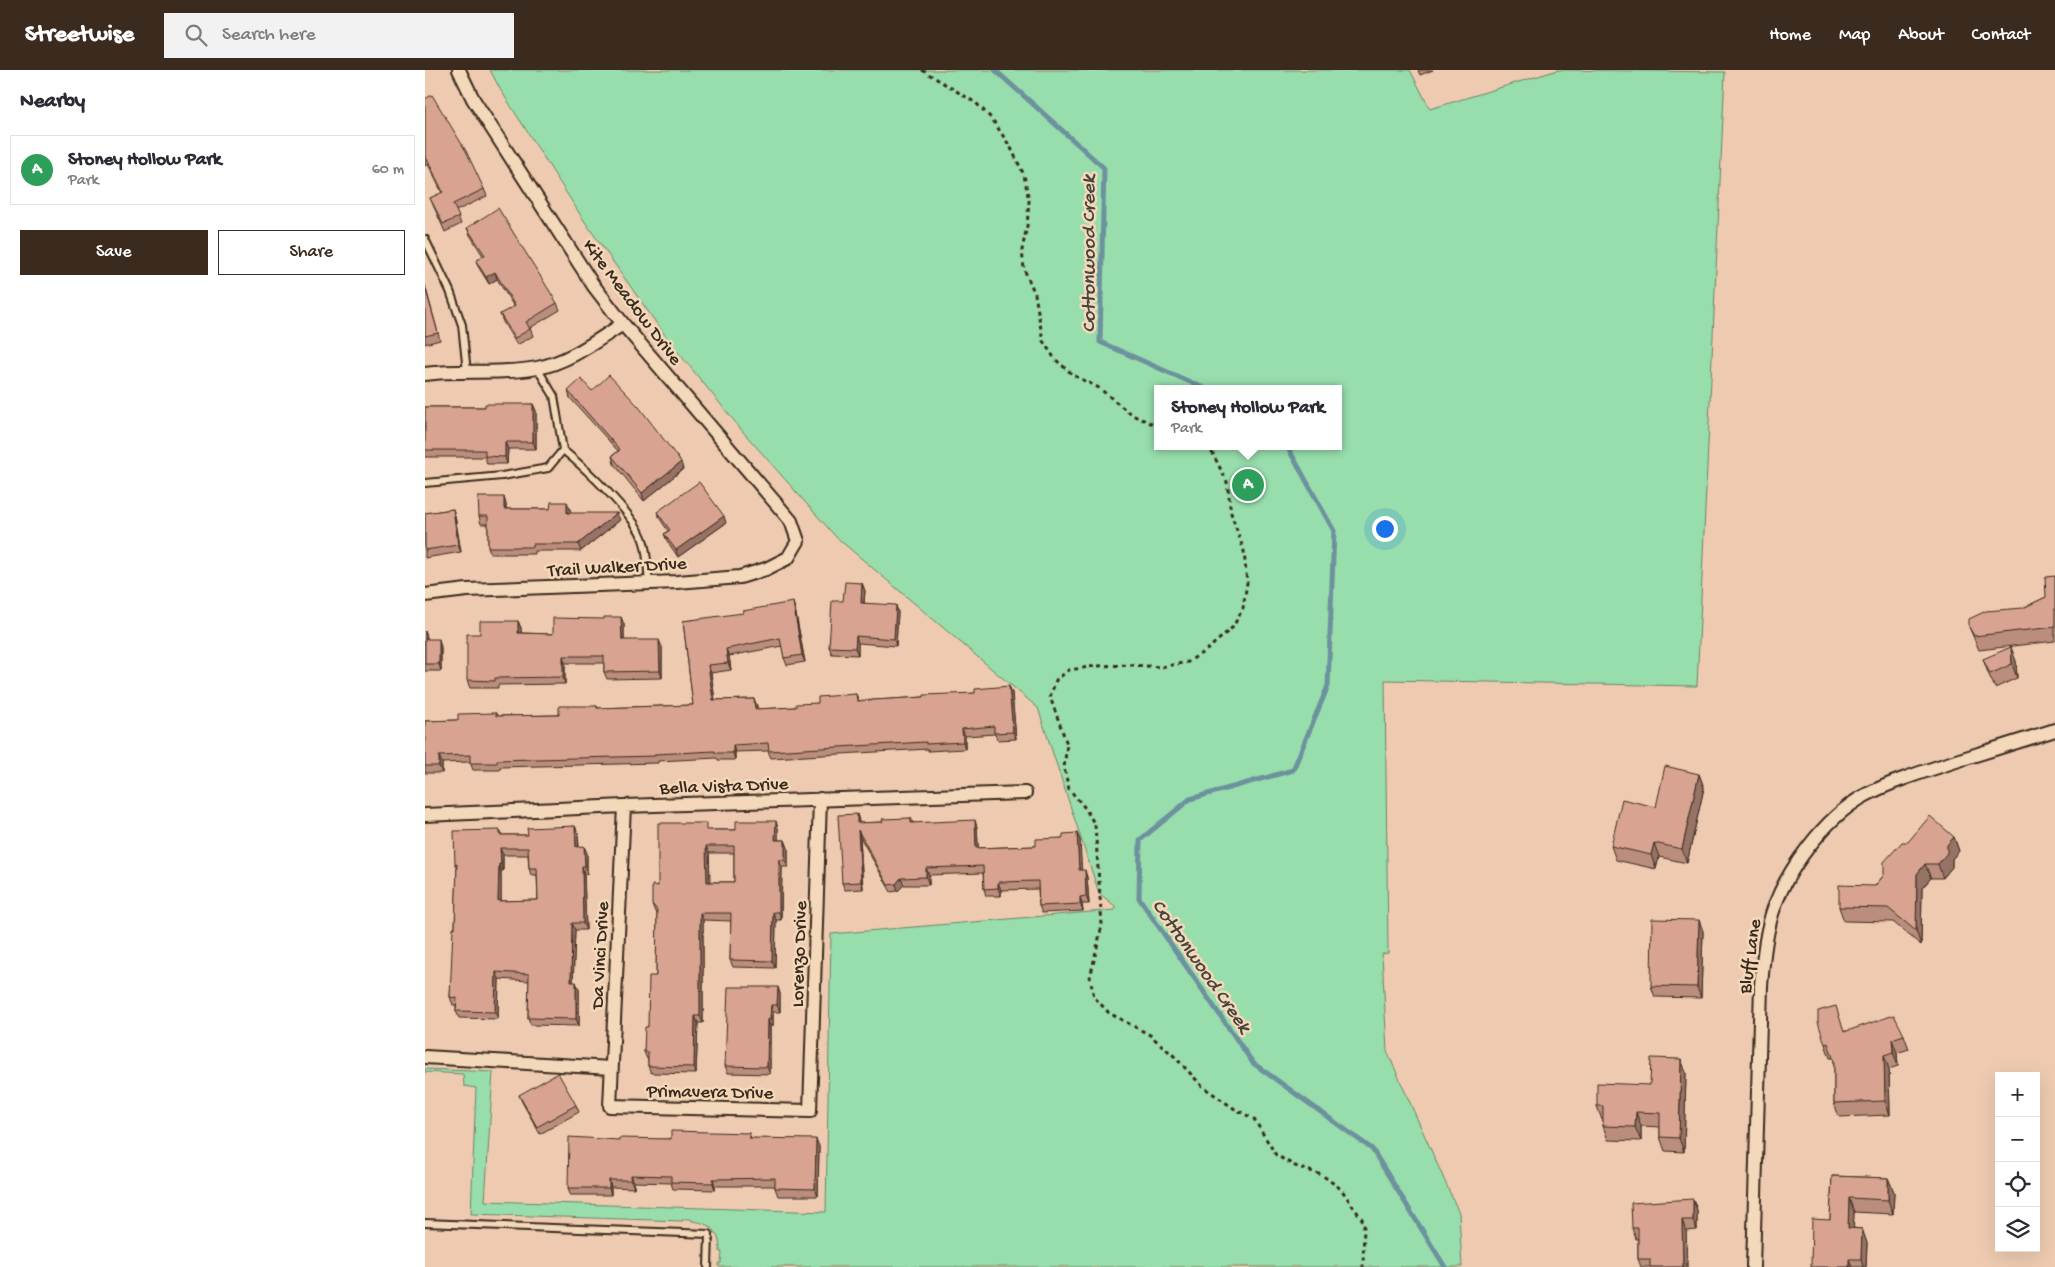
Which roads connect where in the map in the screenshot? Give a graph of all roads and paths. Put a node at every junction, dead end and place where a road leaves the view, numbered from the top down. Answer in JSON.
{"nodes":[{"id":1,"x":459,"y":70,"type":"edge"},
{"id":2,"x":923,"y":70,"type":"edge"},
{"id":3,"x":425,"y":240,"type":"edge"},
{"id":4,"x":623,"y":324,"type":"junction"},
{"id":5,"x":537,"y":368,"type":"junction"},
{"id":6,"x":467,"y":372,"type":"junction"},
{"id":7,"x":425,"y":374,"type":"edge"},
{"id":8,"x":1154,"y":424,"type":"edge"},
{"id":9,"x":563,"y":450,"type":"junction"},
{"id":10,"x":1210,"y":450,"type":"edge"},
{"id":11,"x":425,"y":483,"type":"edge"},
{"id":12,"x":798,"y":541,"type":"joint"},
{"id":13,"x":649,"y":583,"type":"junction"},
{"id":14,"x":425,"y":595,"type":"edge"},
{"id":15,"x":2055,"y":730,"type":"edge"},
{"id":16,"x":1025,"y":793,"type":"dead end"},
{"id":17,"x":820,"y":799,"type":"junction"},
{"id":18,"x":624,"y":806,"type":"junction"},
{"id":19,"x":425,"y":815,"type":"edge"},
{"id":20,"x":425,"y":1057,"type":"edge"},
{"id":21,"x":611,"y":1068,"type":"junction"},
{"id":22,"x":609,"y":1106,"type":"joint"},
{"id":23,"x":810,"y":1111,"type":"joint"},
{"id":24,"x":425,"y":1223,"type":"edge"},
{"id":25,"x":708,"y":1267,"type":"edge"},
{"id":26,"x":1363,"y":1267,"type":"edge"},
{"id":27,"x":1753,"y":1267,"type":"edge"}],
"edges":[{"from":1,"to":4,"type":"street","name":"Kite Meadow Drive"},
{"from":2,"to":8,"type":"path"},
{"from":3,"to":6,"type":"lane"},
{"from":4,"to":5,"type":"street"},
{"from":4,"to":12,"type":"street","name":"Kite Meadow Drive"},
{"from":5,"to":6,"type":"street"},
{"from":5,"to":9,"type":"lane"},
{"from":6,"to":7,"type":"street"},
{"from":9,"to":11,"type":"lane"},
{"from":9,"to":13,"type":"lane"},
{"from":10,"to":26,"type":"path"},
{"from":12,"to":13,"type":"street","name":"Trail Walker Drive"},
{"from":13,"to":14,"type":"street","name":"Trail Walker Drive"},
{"from":15,"to":27,"type":"street","name":"Bluff Lane"},
{"from":16,"to":17,"type":"street","name":"Bella Vista Drive"},
{"from":17,"to":18,"type":"street","name":"Bella Vista Drive"},
{"from":17,"to":23,"type":"street","name":"Lorenzo Drive"},
{"from":18,"to":19,"type":"street","name":"Bella Vista Drive"},
{"from":18,"to":21,"type":"street","name":"Da Vinci Drive"},
{"from":20,"to":21,"type":"street"},
{"from":21,"to":22,"type":"street","name":"Da Vinci Drive"},
{"from":22,"to":23,"type":"street","name":"Primavera Drive"},
{"from":24,"to":25,"type":"lane"}]}
